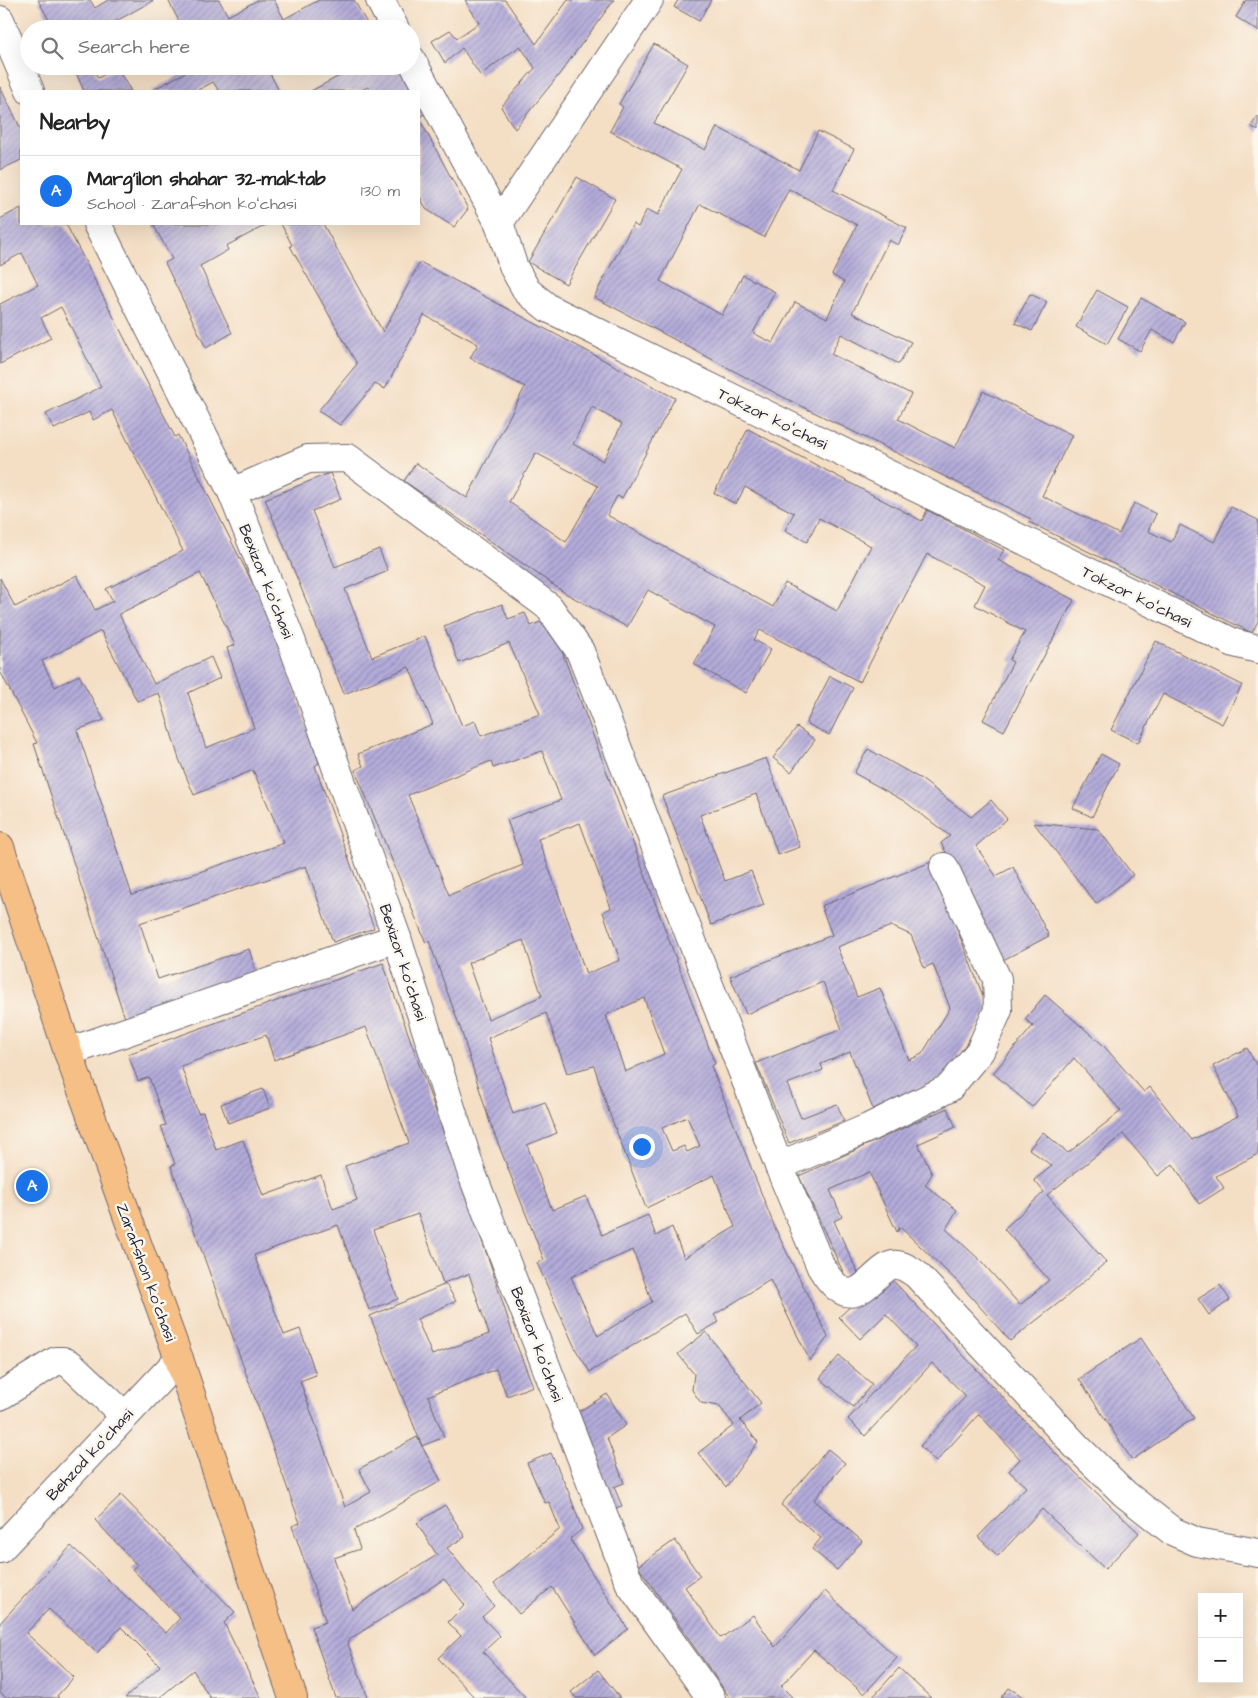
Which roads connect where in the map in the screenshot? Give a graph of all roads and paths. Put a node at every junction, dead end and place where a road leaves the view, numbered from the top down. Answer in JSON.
{"nodes":[{"id":1,"x":380,"y":0,"type":"edge"},
{"id":2,"x":649,"y":0,"type":"edge"},
{"id":3,"x":0,"y":20,"type":"edge"},
{"id":4,"x":390,"y":20,"type":"edge"},
{"id":5,"x":20,"y":67,"type":"edge"},
{"id":6,"x":23,"y":75,"type":"edge"},
{"id":7,"x":420,"y":75,"type":"edge"},
{"id":8,"x":30,"y":90,"type":"edge"},
{"id":9,"x":499,"y":223,"type":"junction"},
{"id":10,"x":98,"y":225,"type":"edge"},
{"id":11,"x":232,"y":492,"type":"junction"},
{"id":12,"x":1258,"y":649,"type":"edge"},
{"id":13,"x":0,"y":847,"type":"edge"},
{"id":14,"x":944,"y":867,"type":"dead end"},
{"id":15,"x":397,"y":938,"type":"junction"},
{"id":16,"x":68,"y":1052,"type":"junction"},
{"id":17,"x":779,"y":1166,"type":"junction"},
{"id":18,"x":179,"y":1360,"type":"junction"},
{"id":19,"x":0,"y":1396,"type":"edge"},
{"id":20,"x":125,"y":1416,"type":"junction"},
{"id":21,"x":5,"y":1535,"type":"edge"},
{"id":22,"x":1258,"y":1552,"type":"edge"},
{"id":23,"x":293,"y":1698,"type":"edge"},
{"id":24,"x":711,"y":1698,"type":"edge"}],
"edges":[{"from":1,"to":4,"type":"street"},
{"from":2,"to":9,"type":"street"},
{"from":3,"to":5,"type":"street"},
{"from":6,"to":8,"type":"street"},
{"from":7,"to":9,"type":"street","name":"Tokzor koʻchasi"},
{"from":9,"to":12,"type":"street","name":"Tokzor koʻchasi"},
{"from":10,"to":11,"type":"street","name":"Bexizor koʻchasi"},
{"from":11,"to":15,"type":"street","name":"Bexizor koʻchasi"},
{"from":11,"to":17,"type":"street"},
{"from":13,"to":16,"type":"main road","name":"Zarafshon koʻchasi"},
{"from":14,"to":17,"type":"street"},
{"from":15,"to":16,"type":"street"},
{"from":15,"to":24,"type":"street","name":"Bexizor koʻchasi"},
{"from":16,"to":18,"type":"main road","name":"Zarafshon koʻchasi"},
{"from":17,"to":22,"type":"street"},
{"from":18,"to":20,"type":"street","name":"Behzod koʻchasi"},
{"from":18,"to":23,"type":"main road","name":"Zarafshon koʻchasi"},
{"from":19,"to":20,"type":"street"},
{"from":20,"to":21,"type":"street","name":"Behzod koʻchasi"}]}
